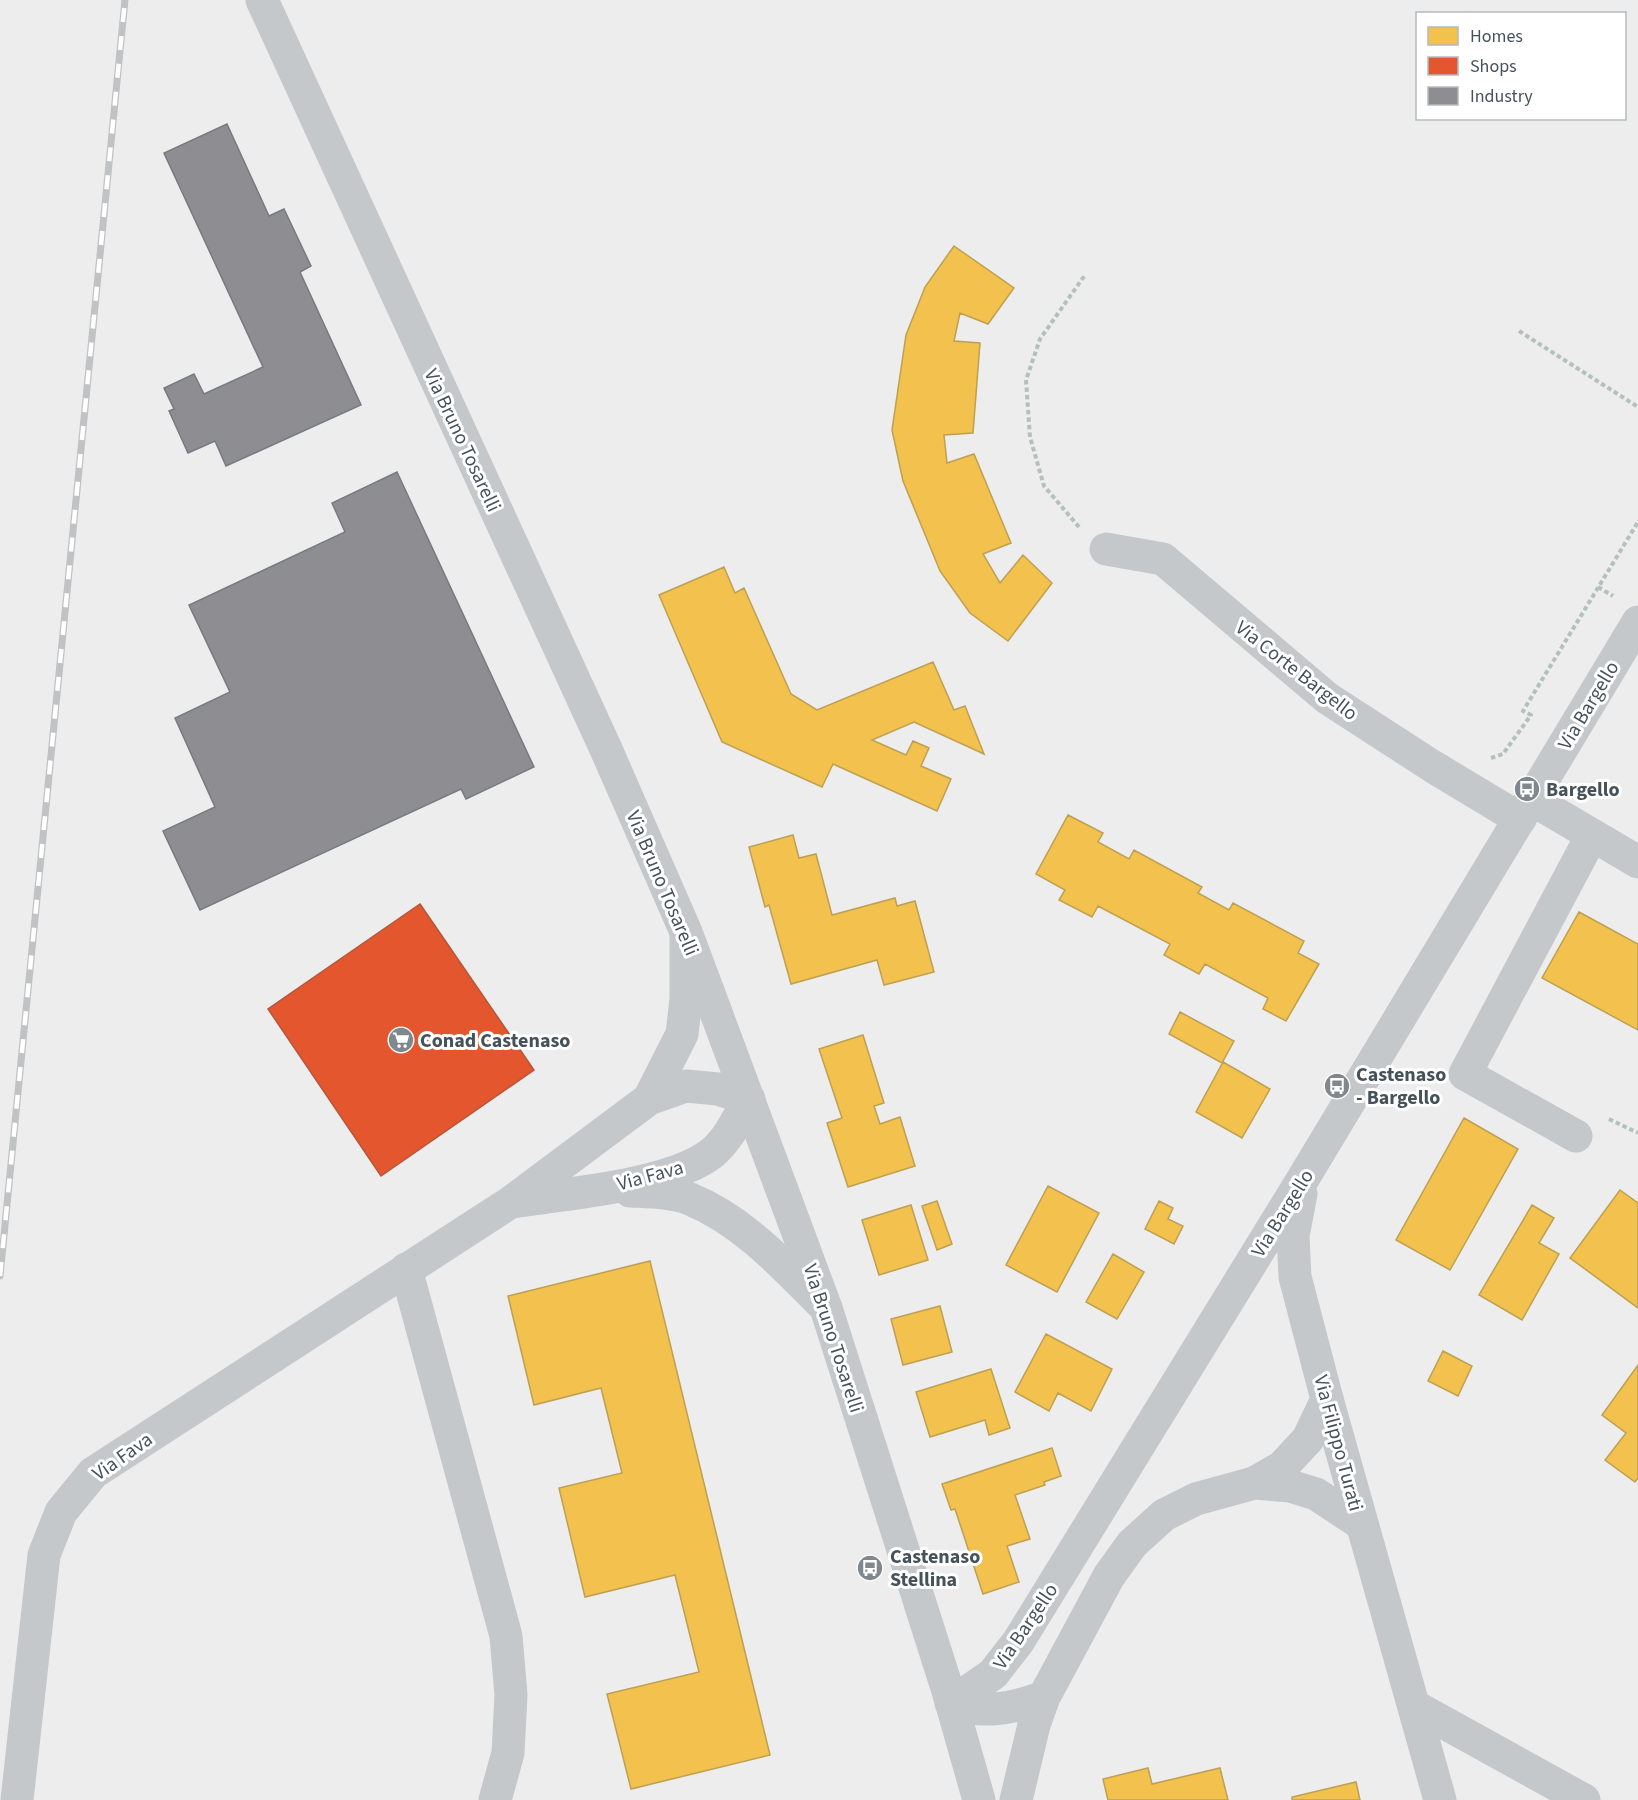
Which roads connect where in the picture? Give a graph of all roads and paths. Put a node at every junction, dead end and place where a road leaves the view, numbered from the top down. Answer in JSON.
{"nodes":[{"id":1,"x":262,"y":0,"type":"edge"},
{"id":2,"x":1085,"y":275,"type":"dead end"},
{"id":3,"x":1520,"y":331,"type":"dead end"},
{"id":4,"x":1638,"y":407,"type":"edge"},
{"id":5,"x":1638,"y":522,"type":"edge"},
{"id":6,"x":1106,"y":549,"type":"joint"},
{"id":7,"x":1638,"y":622,"type":"edge"},
{"id":8,"x":1483,"y":753,"type":"dead end"},
{"id":9,"x":1525,"y":809,"type":"junction"},
{"id":10,"x":1592,"y":835,"type":"junction"},
{"id":11,"x":1638,"y":862,"type":"edge"},
{"id":12,"x":686,"y":932,"type":"junction"},
{"id":13,"x":649,"y":1099,"type":"junction"},
{"id":14,"x":749,"y":1099,"type":"junction"},
{"id":15,"x":1576,"y":1136,"type":"dead end"},
{"id":16,"x":1304,"y":1176,"type":"junction"},
{"id":17,"x":596,"y":1189,"type":"junction"},
{"id":18,"x":511,"y":1202,"type":"junction"},
{"id":19,"x":406,"y":1269,"type":"junction"},
{"id":20,"x":826,"y":1308,"type":"junction"},
{"id":21,"x":1327,"y":1399,"type":"junction"},
{"id":22,"x":1254,"y":1483,"type":"junction"},
{"id":23,"x":1360,"y":1524,"type":"junction"},
{"id":24,"x":1044,"y":1697,"type":"junction"},
{"id":25,"x":951,"y":1703,"type":"junction"},
{"id":26,"x":1414,"y":1706,"type":"junction"},
{"id":27,"x":17,"y":1800,"type":"edge"},
{"id":28,"x":495,"y":1800,"type":"edge"},
{"id":29,"x":979,"y":1800,"type":"edge"},
{"id":30,"x":1016,"y":1800,"type":"edge"},
{"id":31,"x":1440,"y":1800,"type":"edge"},
{"id":32,"x":1584,"y":1800,"type":"edge"}],
"edges":[{"from":1,"to":12,"type":"street","name":"Via Bruno Tosarelli"},
{"from":2,"to":6,"type":"path"},
{"from":3,"to":4,"type":"path"},
{"from":5,"to":8,"type":"path"},
{"from":6,"to":9,"type":"street","name":"Via Corte Bargello"},
{"from":7,"to":9,"type":"street","name":"Via Bargello"},
{"from":9,"to":10,"type":"street","name":"Via Corte Bargello"},
{"from":9,"to":16,"type":"street","name":"Via Bargello"},
{"from":10,"to":11,"type":"street","name":"Via Corte Bargello"},
{"from":10,"to":15,"type":"street"},
{"from":12,"to":13,"type":"street","name":"Via Fava"},
{"from":12,"to":14,"type":"street","name":"Via Bruno Tosarelli"},
{"from":13,"to":14,"type":"street","name":"Via Fava"},
{"from":13,"to":18,"type":"street","name":"Via Fava"},
{"from":14,"to":17,"type":"street","name":"Via Fava"},
{"from":14,"to":20,"type":"street","name":"Via Bruno Tosarelli"},
{"from":16,"to":21,"type":"street","name":"Via Filippo Turati"},
{"from":16,"to":25,"type":"street","name":"Via Bargello"},
{"from":17,"to":18,"type":"street","name":"Via Fava"},
{"from":17,"to":20,"type":"street","name":"Via Fava"},
{"from":18,"to":19,"type":"street","name":"Via Fava"},
{"from":19,"to":27,"type":"street","name":"Via Fava"},
{"from":19,"to":28,"type":"street"},
{"from":20,"to":25,"type":"street","name":"Via Bruno Tosarelli"},
{"from":21,"to":22,"type":"street"},
{"from":21,"to":23,"type":"street","name":"Via Filippo Turati"},
{"from":22,"to":23,"type":"street"},
{"from":22,"to":24,"type":"street"},
{"from":23,"to":26,"type":"street","name":"Via Filippo Turati"},
{"from":24,"to":25,"type":"street"},
{"from":24,"to":30,"type":"street"},
{"from":25,"to":29,"type":"street","name":"Via Bruno Tosarelli"},
{"from":26,"to":31,"type":"street","name":"Via Filippo Turati"},
{"from":26,"to":32,"type":"street"}]}
